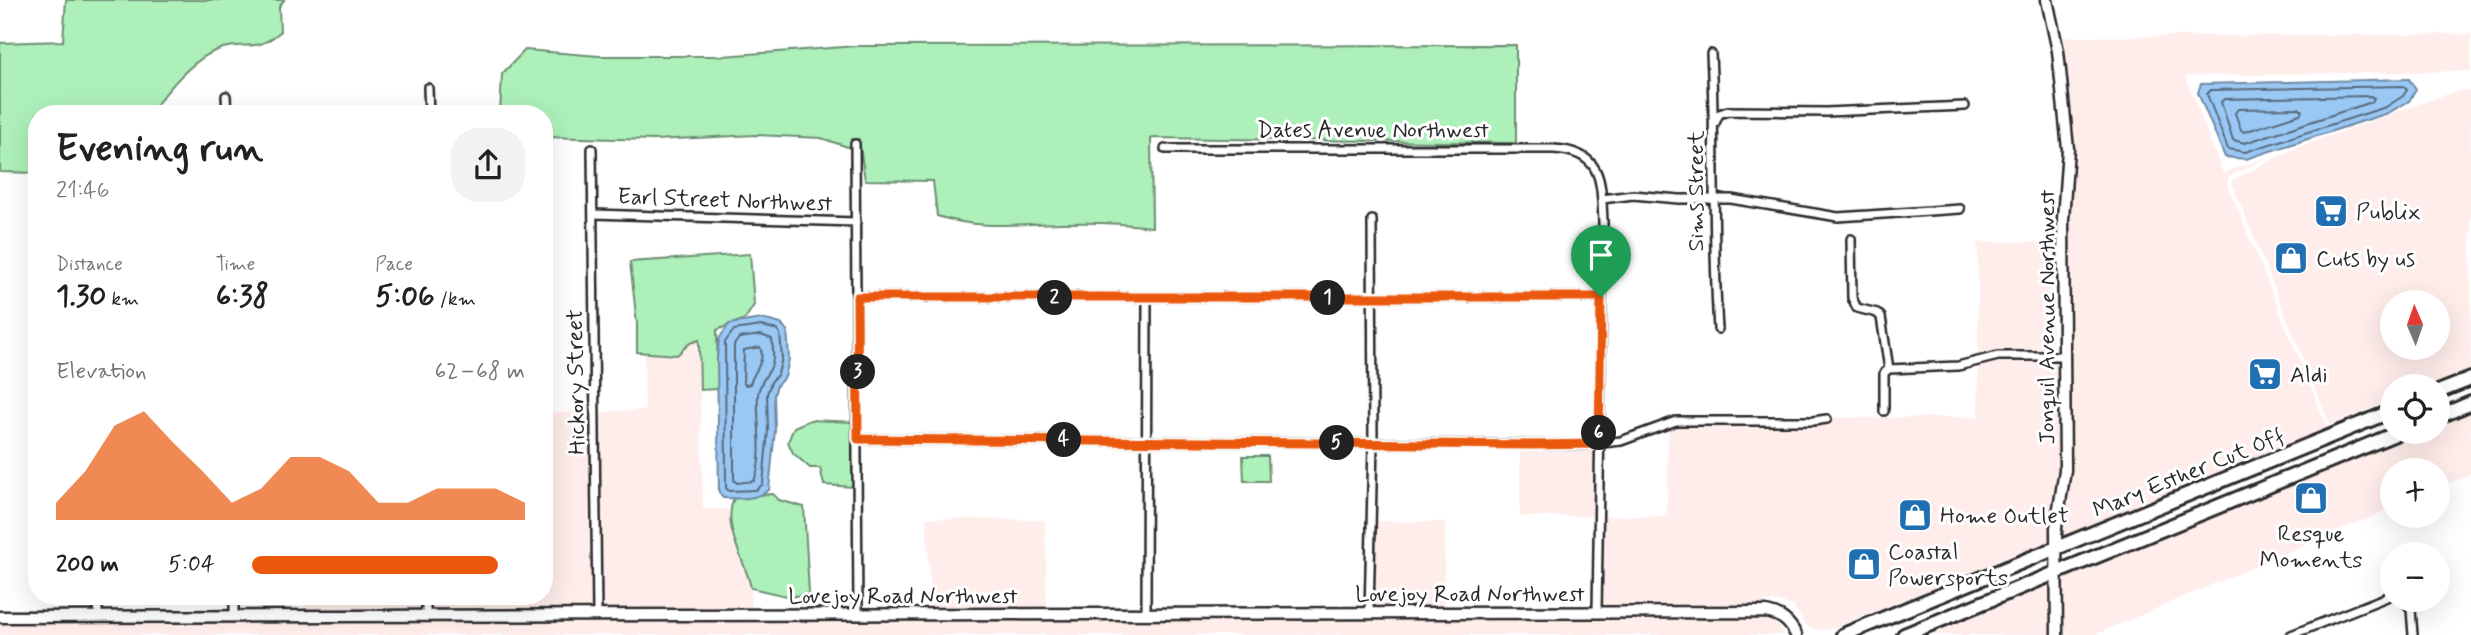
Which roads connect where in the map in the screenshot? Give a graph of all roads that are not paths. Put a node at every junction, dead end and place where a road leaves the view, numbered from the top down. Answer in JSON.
{"nodes":[{"id":1,"x":2047,"y":0,"type":"edge"},
{"id":2,"x":1711,"y":54,"type":"dead end"},
{"id":3,"x":428,"y":88,"type":"dead end"},
{"id":4,"x":226,"y":96,"type":"dead end"},
{"id":5,"x":226,"y":105,"type":"edge"},
{"id":6,"x":429,"y":105,"type":"edge"},
{"id":7,"x":1965,"y":106,"type":"dead end"},
{"id":8,"x":1715,"y":123,"type":"junction"},
{"id":9,"x":855,"y":144,"type":"dead end"},
{"id":10,"x":592,"y":149,"type":"dead end"},
{"id":11,"x":1165,"y":149,"type":"dead end"},
{"id":12,"x":1713,"y":198,"type":"junction"},
{"id":13,"x":1602,"y":199,"type":"junction"},
{"id":14,"x":1960,"y":209,"type":"dead end"},
{"id":15,"x":593,"y":214,"type":"junction"},
{"id":16,"x":1372,"y":220,"type":"dead end"},
{"id":17,"x":856,"y":222,"type":"junction"},
{"id":18,"x":1851,"y":239,"type":"dead end"},
{"id":19,"x":857,"y":297,"type":"junction"},
{"id":20,"x":1601,"y":297,"type":"junction"},
{"id":21,"x":1147,"y":298,"type":"junction"},
{"id":22,"x":1373,"y":298,"type":"junction"},
{"id":23,"x":1718,"y":329,"type":"dead end"},
{"id":24,"x":2064,"y":356,"type":"junction"},
{"id":25,"x":1889,"y":369,"type":"junction"},
{"id":26,"x":2471,"y":379,"type":"edge"},
{"id":27,"x":2450,"y":387,"type":"edge"},
{"id":28,"x":2471,"y":403,"type":"edge"},
{"id":29,"x":1884,"y":411,"type":"dead end"},
{"id":30,"x":2450,"y":412,"type":"edge"},
{"id":31,"x":2380,"y":416,"type":"edge"},
{"id":32,"x":1827,"y":419,"type":"dead end"},
{"id":33,"x":858,"y":439,"type":"junction"},
{"id":34,"x":2380,"y":440,"type":"edge"},
{"id":35,"x":1146,"y":441,"type":"junction"},
{"id":36,"x":1373,"y":443,"type":"junction"},
{"id":37,"x":1599,"y":444,"type":"junction"},
{"id":38,"x":2295,"y":451,"type":"junction"},
{"id":39,"x":2303,"y":471,"type":"junction"},
{"id":40,"x":2056,"y":550,"type":"junction"},
{"id":41,"x":2056,"y":572,"type":"junction"},
{"id":42,"x":2380,"y":600,"type":"edge"},
{"id":43,"x":99,"y":605,"type":"edge"},
{"id":44,"x":234,"y":605,"type":"edge"},
{"id":45,"x":426,"y":605,"type":"edge"},
{"id":46,"x":1597,"y":612,"type":"junction"},
{"id":47,"x":2411,"y":612,"type":"edge"},
{"id":48,"x":1370,"y":613,"type":"junction"},
{"id":49,"x":858,"y":614,"type":"junction"},
{"id":50,"x":1146,"y":614,"type":"junction"},
{"id":51,"x":426,"y":615,"type":"junction"},
{"id":52,"x":597,"y":615,"type":"junction"},
{"id":53,"x":234,"y":616,"type":"junction"},
{"id":54,"x":0,"y":617,"type":"edge"},
{"id":55,"x":98,"y":617,"type":"junction"},
{"id":56,"x":2295,"y":634,"type":"edge"},
{"id":57,"x":1796,"y":635,"type":"edge"},
{"id":58,"x":1843,"y":635,"type":"edge"},
{"id":59,"x":1903,"y":635,"type":"edge"},
{"id":60,"x":2057,"y":635,"type":"edge"},
{"id":61,"x":2413,"y":635,"type":"edge"}],
"edges":[{"from":1,"to":24,"type":"street","name":"Jonquil Avenue Northwest"},
{"from":2,"to":8,"type":"street","name":"Sims Street"},
{"from":3,"to":6,"type":"street"},
{"from":4,"to":5,"type":"street"},
{"from":7,"to":8,"type":"street"},
{"from":8,"to":12,"type":"street","name":"Sims Street"},
{"from":9,"to":17,"type":"street"},
{"from":10,"to":15,"type":"street","name":"Hickory Street"},
{"from":11,"to":13,"type":"street","name":"Dates Avenue Northwest"},
{"from":12,"to":13,"type":"street"},
{"from":12,"to":14,"type":"street"},
{"from":12,"to":23,"type":"street","name":"Sims Street"},
{"from":13,"to":20,"type":"street"},
{"from":15,"to":17,"type":"street","name":"Earl Street Northwest"},
{"from":15,"to":52,"type":"street","name":"Hickory Street"},
{"from":16,"to":22,"type":"street"},
{"from":17,"to":19,"type":"street"},
{"from":18,"to":25,"type":"street"},
{"from":19,"to":21,"type":"street"},
{"from":19,"to":33,"type":"street"},
{"from":20,"to":22,"type":"street"},
{"from":20,"to":37,"type":"street"},
{"from":21,"to":22,"type":"street"},
{"from":21,"to":35,"type":"street"},
{"from":22,"to":36,"type":"street"},
{"from":24,"to":25,"type":"street"},
{"from":24,"to":40,"type":"street","name":"Jonquil Avenue Northwest"},
{"from":25,"to":29,"type":"street"},
{"from":26,"to":27,"type":"main road"},
{"from":28,"to":30,"type":"main road"},
{"from":31,"to":38,"type":"main road","name":"Mary Esther Cut Off"},
{"from":32,"to":37,"type":"street"},
{"from":33,"to":35,"type":"street"},
{"from":33,"to":49,"type":"street"},
{"from":34,"to":39,"type":"main road","name":"Mary Esther Cut Off"},
{"from":35,"to":36,"type":"street"},
{"from":35,"to":50,"type":"street"},
{"from":36,"to":37,"type":"street"},
{"from":36,"to":48,"type":"street"},
{"from":37,"to":46,"type":"street"},
{"from":38,"to":39,"type":"main road"},
{"from":38,"to":40,"type":"main road","name":"Mary Esther Cut Off"},
{"from":39,"to":41,"type":"main road","name":"Mary Esther Cut Off"},
{"from":40,"to":41,"type":"street","name":"Jonquil Avenue Northwest"},
{"from":40,"to":58,"type":"main road","name":"Mary Esther Cut Off"},
{"from":41,"to":59,"type":"main road","name":"Mary Esther Cut Off"},
{"from":41,"to":60,"type":"street","name":"Jonquil Avenue Northwest"},
{"from":42,"to":56,"type":"street"},
{"from":43,"to":55,"type":"street"},
{"from":44,"to":53,"type":"street"},
{"from":45,"to":51,"type":"street"},
{"from":46,"to":48,"type":"street","name":"Lovejoy Road Northwest"},
{"from":46,"to":57,"type":"street","name":"Lovejoy Road Northwest"},
{"from":47,"to":61,"type":"street"},
{"from":48,"to":50,"type":"street","name":"Lovejoy Road Northwest"},
{"from":49,"to":50,"type":"street","name":"Lovejoy Road Northwest"},
{"from":49,"to":52,"type":"street","name":"Lovejoy Road Northwest"},
{"from":51,"to":52,"type":"street","name":"Lovejoy Road Northwest"},
{"from":51,"to":53,"type":"street","name":"Lovejoy Road Northwest"},
{"from":53,"to":55,"type":"street","name":"Lovejoy Road Northwest"},
{"from":54,"to":55,"type":"street","name":"Lovejoy Road Northwest"}]}
